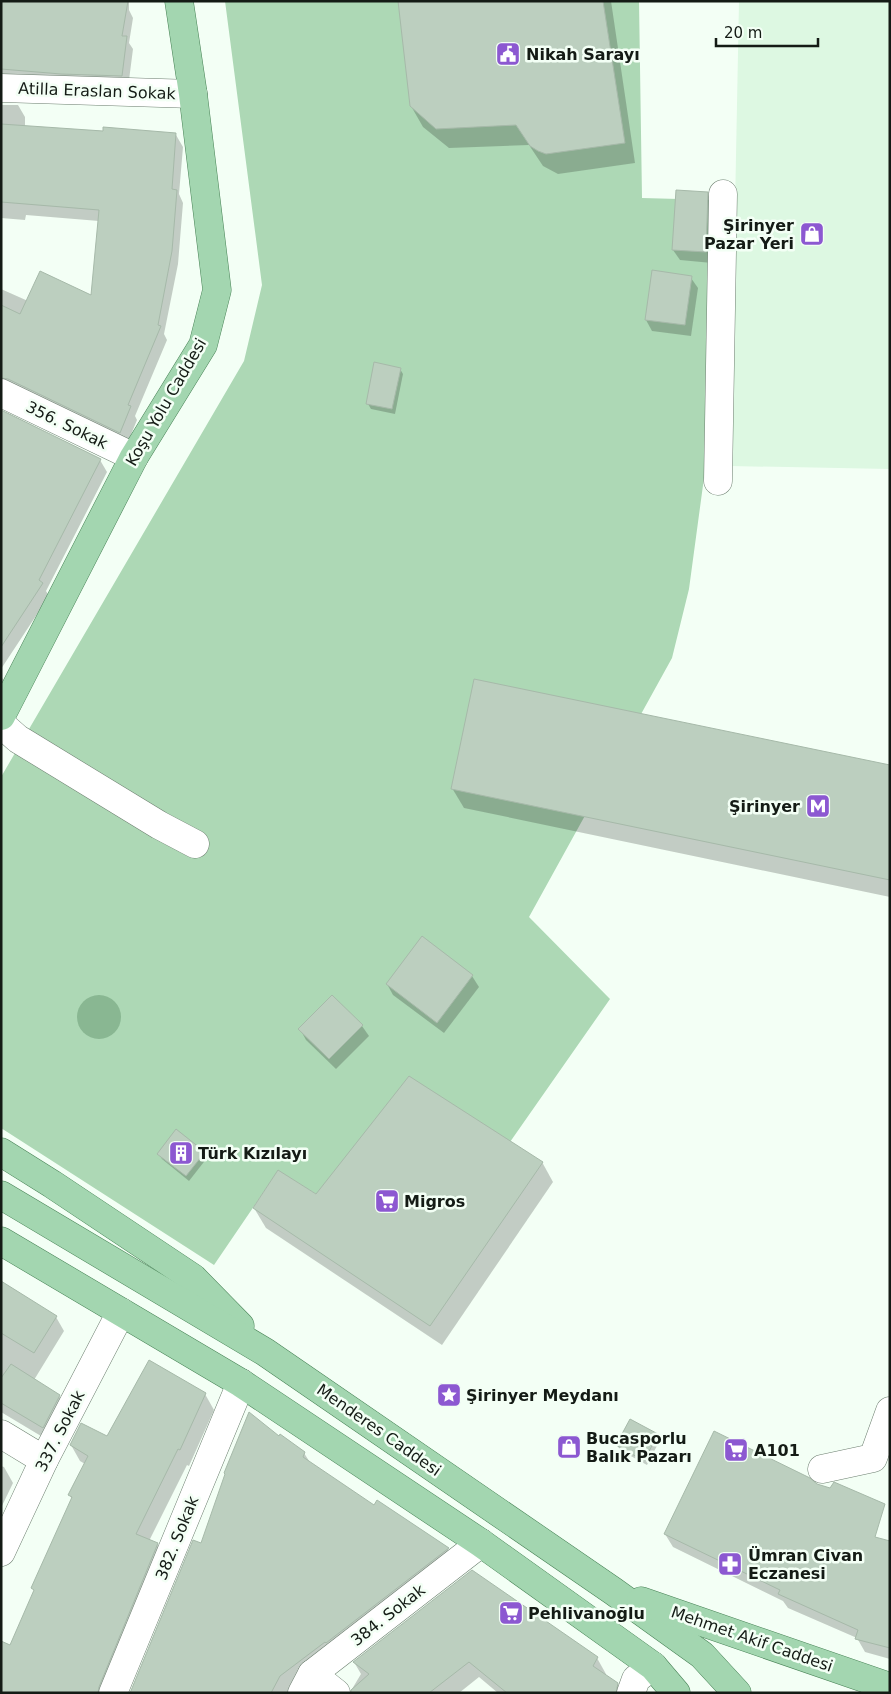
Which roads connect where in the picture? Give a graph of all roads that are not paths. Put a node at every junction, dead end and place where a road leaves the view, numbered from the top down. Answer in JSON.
{"nodes":[{"id":1,"x":179,"y":1,"type":"edge"},
{"id":2,"x":1,"y":88,"type":"edge"},
{"id":3,"x":193,"y":94,"type":"junction"},
{"id":4,"x":723,"y":194,"type":"dead end"},
{"id":5,"x":1,"y":393,"type":"edge"},
{"id":6,"x":134,"y":457,"type":"junction"},
{"id":7,"x":718,"y":481,"type":"dead end"},
{"id":8,"x":1,"y":716,"type":"edge"},
{"id":9,"x":1,"y":724,"type":"edge"},
{"id":10,"x":195,"y":844,"type":"dead end"},
{"id":11,"x":1,"y":1152,"type":"edge"},
{"id":12,"x":1,"y":1195,"type":"edge"},
{"id":13,"x":1,"y":1241,"type":"edge"},
{"id":14,"x":121,"y":1312,"type":"junction"},
{"id":15,"x":265,"y":1352,"type":"junction"},
{"id":16,"x":241,"y":1383,"type":"junction"},
{"id":17,"x":890,"y":1411,"type":"edge"},
{"id":18,"x":1,"y":1434,"type":"edge"},
{"id":19,"x":44,"y":1460,"type":"junction"},
{"id":20,"x":822,"y":1469,"type":"dead end"},
{"id":21,"x":481,"y":1543,"type":"junction"},
{"id":22,"x":1,"y":1552,"type":"edge"},
{"id":23,"x":613,"y":1591,"type":"junction"},
{"id":24,"x":652,"y":1666,"type":"junction"},
{"id":25,"x":307,"y":1684,"type":"edge"},
{"id":26,"x":890,"y":1687,"type":"edge"},
{"id":27,"x":113,"y":1693,"type":"edge"},
{"id":28,"x":336,"y":1693,"type":"edge"},
{"id":29,"x":631,"y":1693,"type":"edge"},
{"id":30,"x":676,"y":1693,"type":"edge"},
{"id":31,"x":737,"y":1693,"type":"edge"}],
"edges":[{"from":1,"to":3,"type":"main road","name":"Koşu Yolu Caddesi"},
{"from":2,"to":3,"type":"street","name":"Atilla Eraslan Sokak"},
{"from":3,"to":6,"type":"main road","name":"Koşu Yolu Caddesi"},
{"from":4,"to":7,"type":"street"},
{"from":5,"to":6,"type":"street","name":"356. Sokak"},
{"from":6,"to":8,"type":"main road","name":"Koşu Yolu Caddesi"},
{"from":9,"to":10,"type":"street"},
{"from":11,"to":15,"type":"main road"},
{"from":12,"to":15,"type":"main road","name":"Menderes Caddesi"},
{"from":13,"to":14,"type":"main road"},
{"from":14,"to":16,"type":"main road"},
{"from":14,"to":19,"type":"street","name":"337. Sokak"},
{"from":15,"to":23,"type":"main road","name":"Menderes Caddesi"},
{"from":16,"to":21,"type":"main road"},
{"from":16,"to":27,"type":"street","name":"382. Sokak"},
{"from":17,"to":20,"type":"street"},
{"from":18,"to":19,"type":"street"},
{"from":19,"to":22,"type":"street","name":"337. Sokak"},
{"from":21,"to":24,"type":"main road"},
{"from":21,"to":25,"type":"street","name":"384. Sokak"},
{"from":23,"to":26,"type":"main road","name":"Mehmet Akif Caddesi"},
{"from":23,"to":31,"type":"main road","name":"Menderes Caddesi"},
{"from":24,"to":29,"type":"street"},
{"from":24,"to":30,"type":"main road"},
{"from":25,"to":28,"type":"street"}]}
